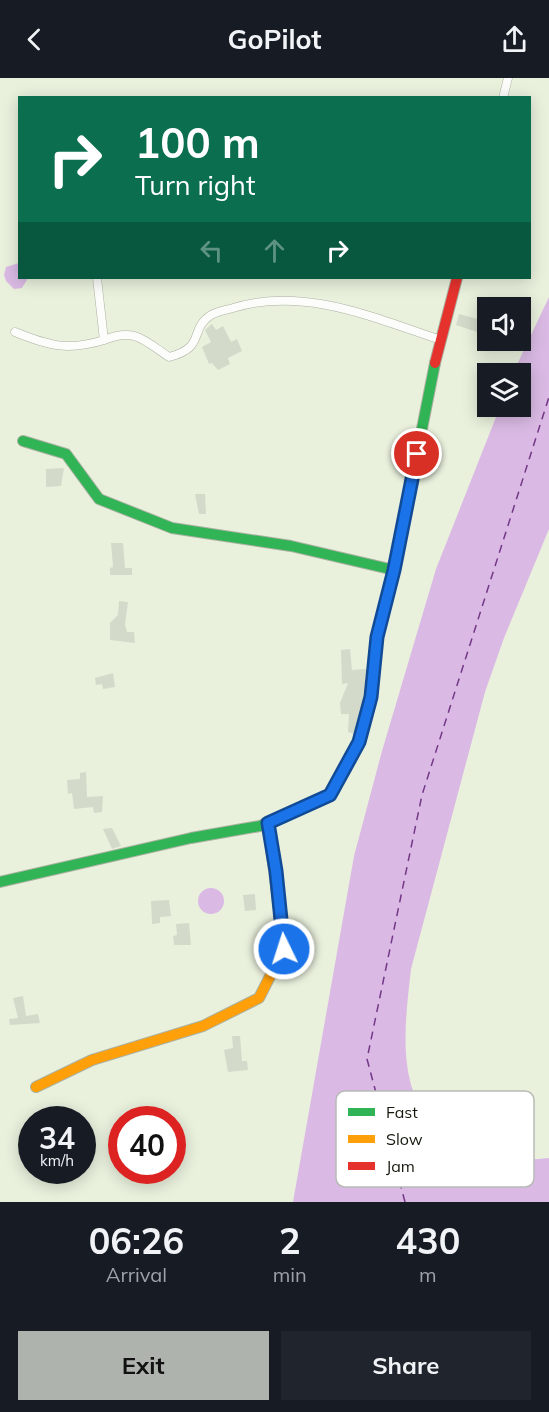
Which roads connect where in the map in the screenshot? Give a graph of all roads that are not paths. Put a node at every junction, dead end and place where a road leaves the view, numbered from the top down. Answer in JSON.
{"nodes":[{"id":1,"x":508,"y":78,"type":"edge"},
{"id":2,"x":504,"y":96,"type":"edge"},
{"id":3,"x":97,"y":279,"type":"edge"},
{"id":4,"x":457,"y":279,"type":"edge"},
{"id":5,"x":15,"y":332,"type":"dead end"},
{"id":6,"x":104,"y":340,"type":"junction"},
{"id":7,"x":441,"y":340,"type":"junction"},
{"id":8,"x":23,"y":441,"type":"dead end"},
{"id":9,"x":394,"y":570,"type":"junction"},
{"id":10,"x":268,"y":823,"type":"junction"},
{"id":11,"x":0,"y":882,"type":"edge"},
{"id":12,"x":36,"y":1087,"type":"dead end"}],
"edges":[{"from":1,"to":2,"type":"street"},
{"from":3,"to":6,"type":"street"},
{"from":4,"to":7,"type":"street"},
{"from":5,"to":6,"type":"street"},
{"from":6,"to":7,"type":"street"},
{"from":7,"to":9,"type":"street"},
{"from":8,"to":9,"type":"street"},
{"from":9,"to":10,"type":"street"},
{"from":10,"to":11,"type":"street"},
{"from":10,"to":12,"type":"street"}]}
